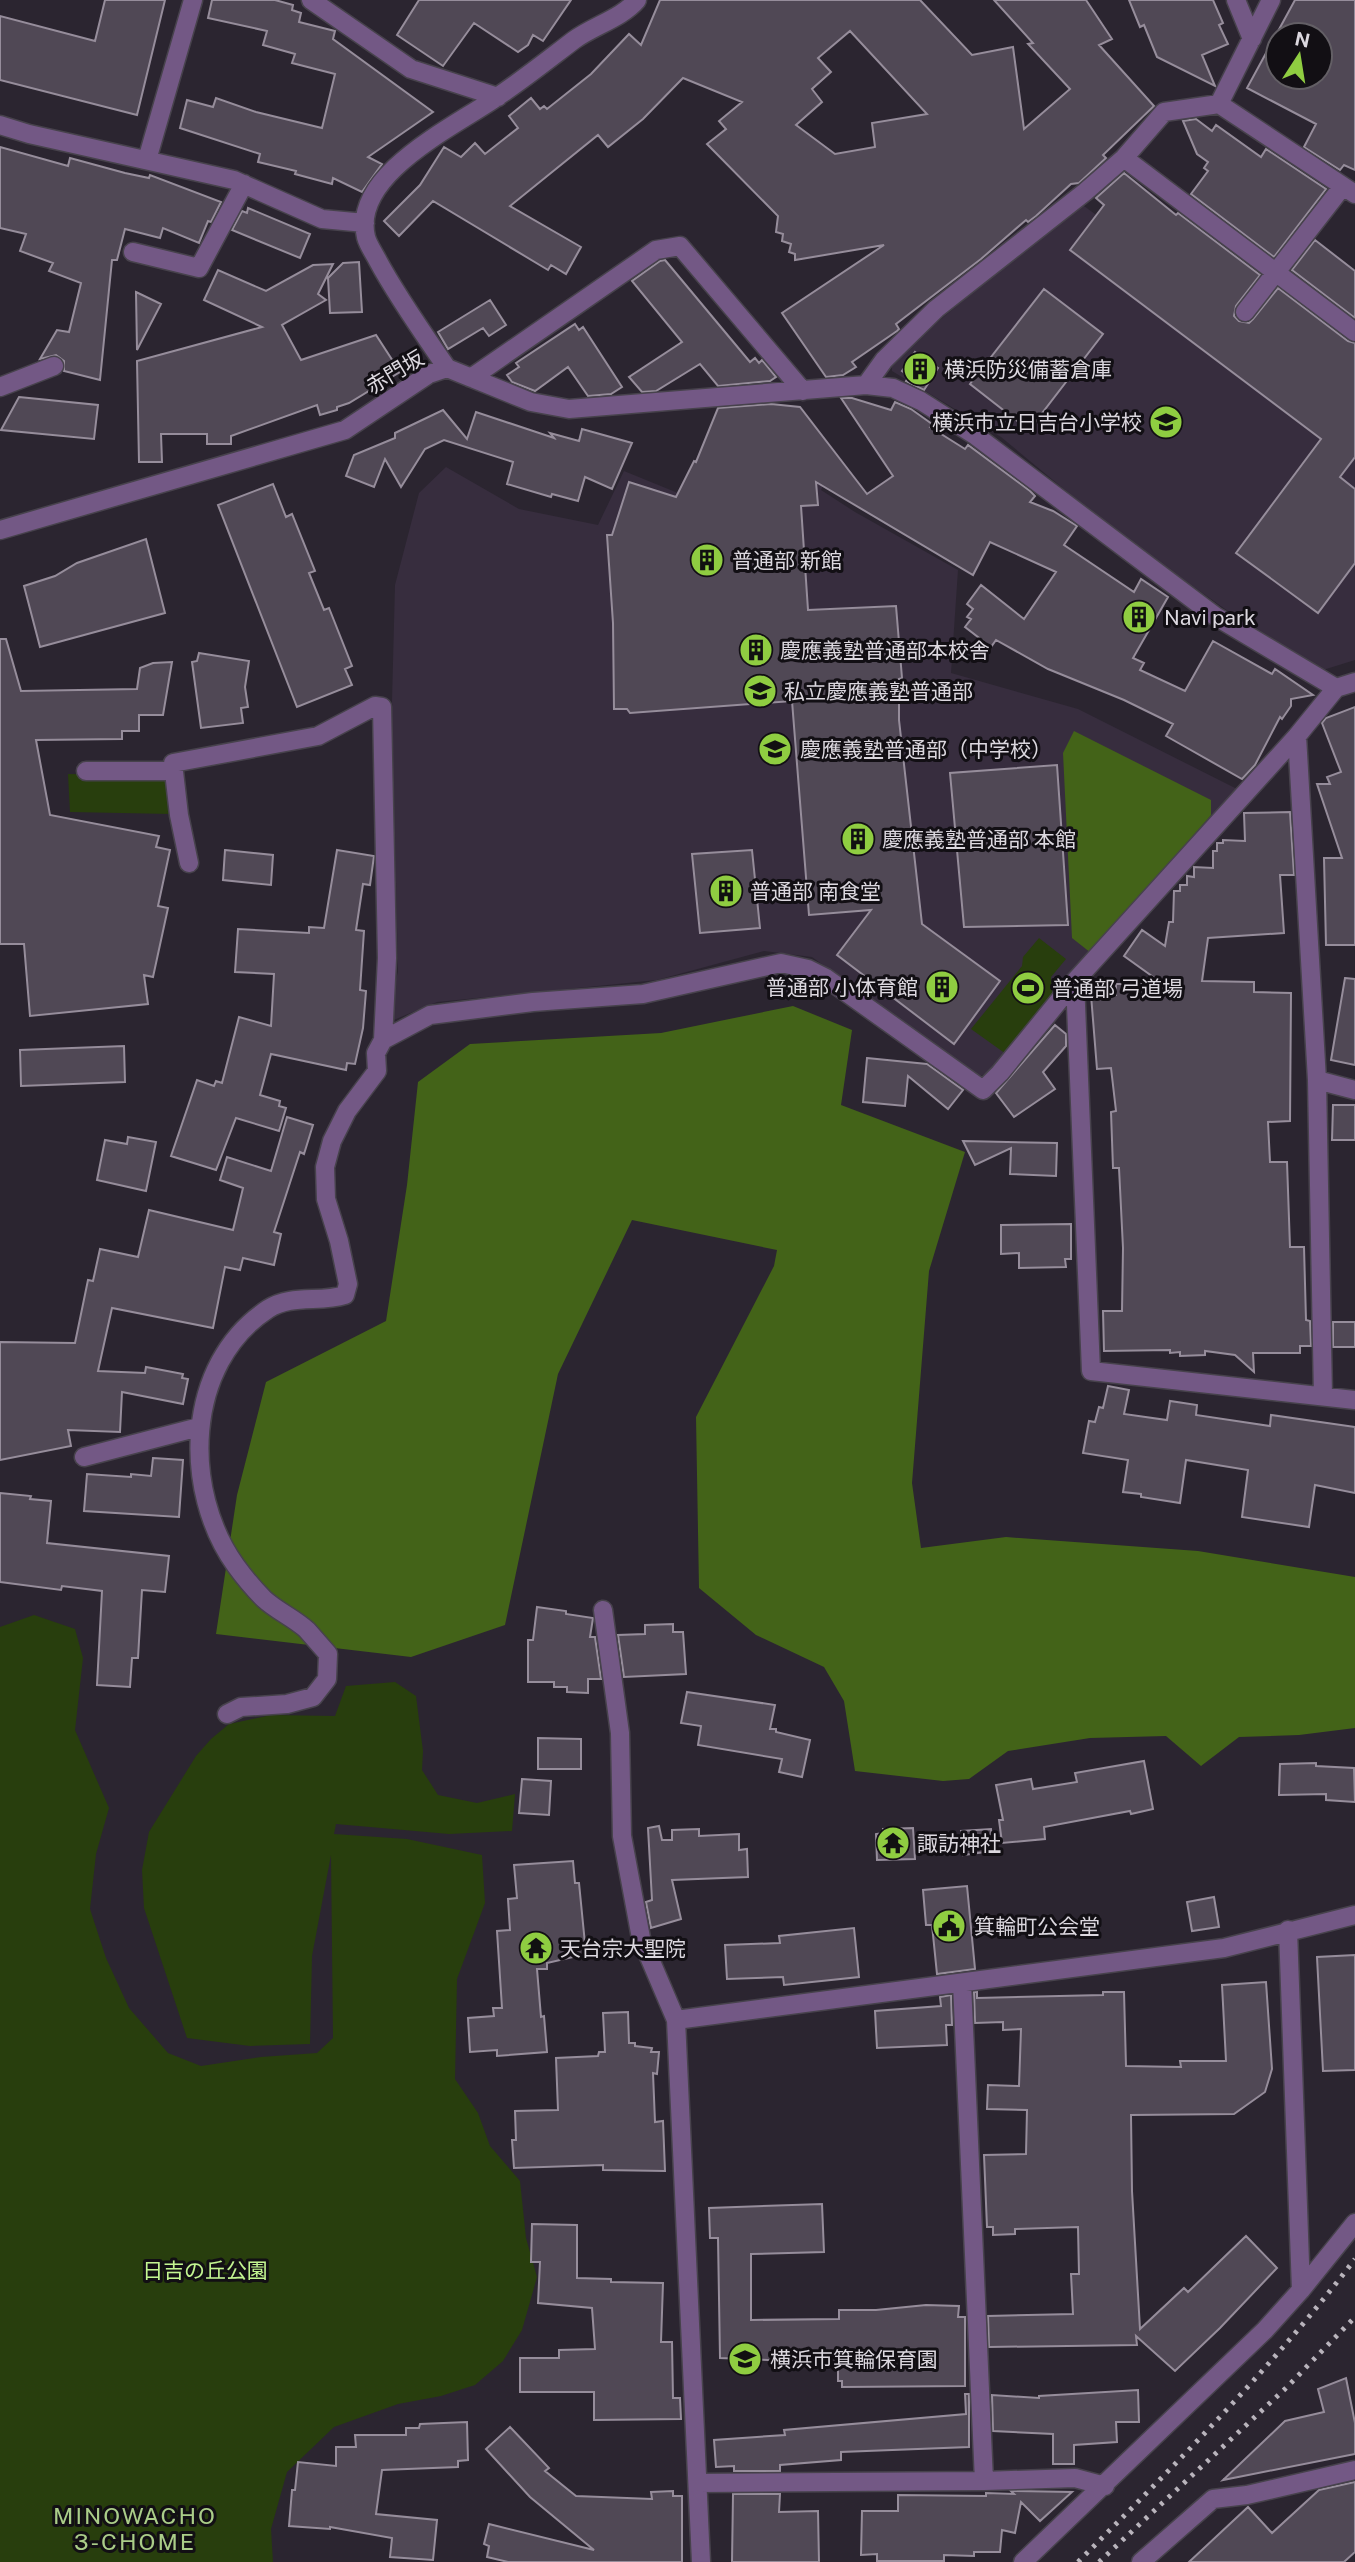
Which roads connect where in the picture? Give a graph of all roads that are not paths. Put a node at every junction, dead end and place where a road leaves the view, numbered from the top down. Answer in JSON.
{"nodes":[{"id":1,"x":193,"y":0,"type":"edge"},
{"id":2,"x":311,"y":0,"type":"edge"},
{"id":3,"x":637,"y":0,"type":"edge"},
{"id":4,"x":1236,"y":0,"type":"edge"},
{"id":5,"x":1271,"y":0,"type":"edge"},
{"id":6,"x":1252,"y":38,"type":"junction"},
{"id":7,"x":498,"y":97,"type":"junction"},
{"id":8,"x":1220,"y":104,"type":"junction"},
{"id":9,"x":0,"y":125,"type":"edge"},
{"id":10,"x":1124,"y":158,"type":"junction"},
{"id":11,"x":147,"y":160,"type":"junction"},
{"id":12,"x":244,"y":184,"type":"junction"},
{"id":13,"x":1349,"y":190,"type":"edge"},
{"id":14,"x":365,"y":223,"type":"junction"},
{"id":15,"x":133,"y":252,"type":"dead end"},
{"id":16,"x":1276,"y":271,"type":"junction"},
{"id":17,"x":1245,"y":312,"type":"dead end"},
{"id":18,"x":1355,"y":332,"type":"edge"},
{"id":19,"x":54,"y":366,"type":"dead end"},
{"id":20,"x":447,"y":368,"type":"junction"},
{"id":21,"x":471,"y":378,"type":"junction"},
{"id":22,"x":866,"y":384,"type":"junction"},
{"id":23,"x":0,"y":387,"type":"edge"},
{"id":24,"x":803,"y":391,"type":"junction"},
{"id":25,"x":0,"y":530,"type":"edge"},
{"id":26,"x":1355,"y":682,"type":"edge"},
{"id":27,"x":1336,"y":688,"type":"junction"},
{"id":28,"x":1297,"y":736,"type":"junction"},
{"id":29,"x":86,"y":771,"type":"dead end"},
{"id":30,"x":174,"y":771,"type":"junction"},
{"id":31,"x":189,"y":863,"type":"dead end"},
{"id":32,"x":1075,"y":981,"type":"junction"},
{"id":33,"x":383,"y":1040,"type":"junction"},
{"id":34,"x":1317,"y":1080,"type":"junction"},
{"id":35,"x":1355,"y":1090,"type":"edge"},
{"id":36,"x":1323,"y":1396,"type":"junction"},
{"id":37,"x":1355,"y":1400,"type":"edge"},
{"id":38,"x":199,"y":1427,"type":"junction"},
{"id":39,"x":84,"y":1457,"type":"dead end"},
{"id":40,"x":603,"y":1610,"type":"dead end"},
{"id":41,"x":227,"y":1714,"type":"dead end"},
{"id":42,"x":1355,"y":1915,"type":"edge"},
{"id":43,"x":1288,"y":1930,"type":"junction"},
{"id":44,"x":962,"y":1983,"type":"junction"},
{"id":45,"x":676,"y":2020,"type":"junction"},
{"id":46,"x":1355,"y":2223,"type":"edge"},
{"id":47,"x":1301,"y":2290,"type":"junction"},
{"id":48,"x":1355,"y":2470,"type":"edge"},
{"id":49,"x":984,"y":2481,"type":"junction"},
{"id":50,"x":698,"y":2483,"type":"junction"},
{"id":51,"x":1105,"y":2486,"type":"junction"},
{"id":52,"x":701,"y":2562,"type":"edge"},
{"id":53,"x":1023,"y":2562,"type":"edge"},
{"id":54,"x":1141,"y":2562,"type":"edge"}],
"edges":[{"from":1,"to":11,"type":"street"},
{"from":2,"to":7,"type":"street"},
{"from":3,"to":7,"type":"street"},
{"from":4,"to":6,"type":"street"},
{"from":5,"to":6,"type":"street"},
{"from":6,"to":8,"type":"street"},
{"from":7,"to":14,"type":"street"},
{"from":8,"to":10,"type":"street"},
{"from":8,"to":13,"type":"street"},
{"from":9,"to":11,"type":"street"},
{"from":10,"to":16,"type":"street"},
{"from":10,"to":22,"type":"street"},
{"from":11,"to":12,"type":"street"},
{"from":12,"to":14,"type":"street"},
{"from":12,"to":15,"type":"street"},
{"from":13,"to":16,"type":"street"},
{"from":14,"to":20,"type":"street"},
{"from":16,"to":17,"type":"street"},
{"from":16,"to":18,"type":"street"},
{"from":19,"to":23,"type":"street"},
{"from":20,"to":21,"type":"street","name":"赤門坂"},
{"from":20,"to":25,"type":"street","name":"赤門坂"},
{"from":21,"to":24,"type":"street","name":"赤門坂"},
{"from":21,"to":24,"type":"street"},
{"from":22,"to":24,"type":"street","name":"赤門坂"},
{"from":22,"to":27,"type":"street","name":"赤門坂"},
{"from":26,"to":27,"type":"street"},
{"from":27,"to":28,"type":"street"},
{"from":28,"to":32,"type":"street"},
{"from":28,"to":34,"type":"street"},
{"from":29,"to":30,"type":"street"},
{"from":30,"to":31,"type":"street"},
{"from":30,"to":33,"type":"street"},
{"from":32,"to":33,"type":"street"},
{"from":32,"to":36,"type":"street"},
{"from":33,"to":38,"type":"street"},
{"from":34,"to":35,"type":"street"},
{"from":34,"to":36,"type":"street"},
{"from":36,"to":37,"type":"street"},
{"from":38,"to":39,"type":"street"},
{"from":38,"to":41,"type":"street"},
{"from":40,"to":45,"type":"street"},
{"from":42,"to":43,"type":"street"},
{"from":43,"to":44,"type":"street"},
{"from":43,"to":47,"type":"street"},
{"from":44,"to":45,"type":"street"},
{"from":44,"to":49,"type":"street"},
{"from":45,"to":50,"type":"street"},
{"from":46,"to":47,"type":"street"},
{"from":47,"to":51,"type":"street"},
{"from":48,"to":54,"type":"street"},
{"from":49,"to":50,"type":"street"},
{"from":49,"to":51,"type":"street"},
{"from":50,"to":52,"type":"street"},
{"from":51,"to":53,"type":"street"}]}
